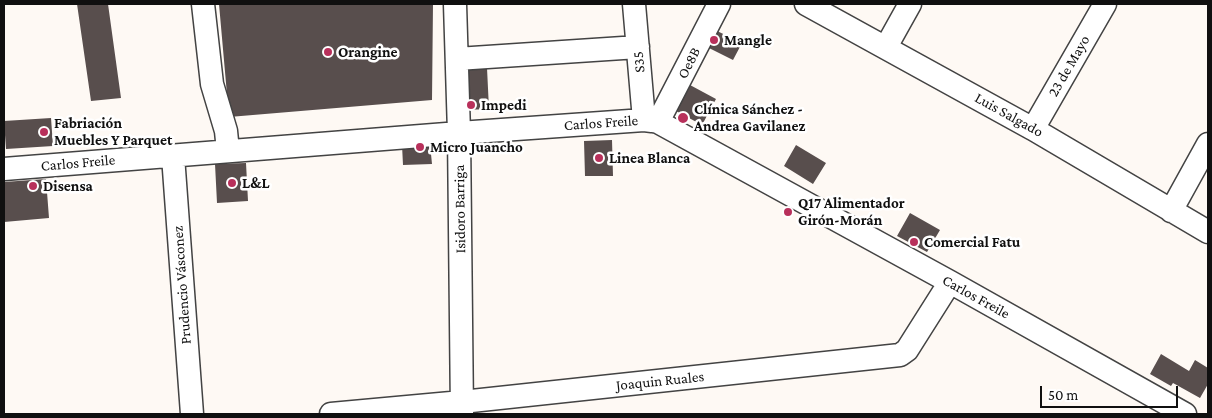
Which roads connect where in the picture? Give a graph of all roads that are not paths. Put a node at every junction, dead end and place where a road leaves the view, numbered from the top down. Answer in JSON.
{"nodes":[{"id":1,"x":203,"y":4,"type":"edge"},
{"id":2,"x":455,"y":4,"type":"edge"},
{"id":3,"x":634,"y":4,"type":"edge"},
{"id":4,"x":719,"y":4,"type":"edge"},
{"id":5,"x":806,"y":4,"type":"edge"},
{"id":6,"x":910,"y":4,"type":"edge"},
{"id":7,"x":1105,"y":4,"type":"edge"},
{"id":8,"x":638,"y":47,"type":"junction"},
{"id":9,"x":886,"y":47,"type":"junction"},
{"id":10,"x":457,"y":59,"type":"junction"},
{"id":11,"x":651,"y":121,"type":"junction"},
{"id":12,"x":1033,"y":128,"type":"junction"},
{"id":13,"x":459,"y":133,"type":"junction"},
{"id":14,"x":1208,"y":144,"type":"edge"},
{"id":15,"x":228,"y":151,"type":"junction"},
{"id":16,"x":173,"y":156,"type":"junction"},
{"id":17,"x":4,"y":169,"type":"edge"},
{"id":18,"x":1171,"y":211,"type":"junction"},
{"id":19,"x":1208,"y":232,"type":"edge"},
{"id":20,"x":950,"y":282,"type":"junction"},
{"id":21,"x":462,"y":408,"type":"edge"},
{"id":22,"x":192,"y":414,"type":"edge"},
{"id":23,"x":331,"y":414,"type":"edge"},
{"id":24,"x":1185,"y":414,"type":"edge"}],
"edges":[{"from":1,"to":15,"type":"street"},
{"from":2,"to":10,"type":"street","name":"Isidoro Barriga"},
{"from":3,"to":8,"type":"street","name":"S35"},
{"from":4,"to":11,"type":"street","name":"Oe8B"},
{"from":5,"to":9,"type":"street","name":"Luis Salgado"},
{"from":6,"to":9,"type":"street"},
{"from":7,"to":12,"type":"street","name":"23 de Mayo"},
{"from":8,"to":10,"type":"street"},
{"from":8,"to":11,"type":"street","name":"S35"},
{"from":9,"to":12,"type":"street","name":"Luis Salgado"},
{"from":10,"to":13,"type":"street","name":"Isidoro Barriga"},
{"from":11,"to":13,"type":"street","name":"Carlos Freile"},
{"from":11,"to":20,"type":"street","name":"Carlos Freile"},
{"from":12,"to":18,"type":"street","name":"Luis Salgado"},
{"from":13,"to":15,"type":"street","name":"Carlos Freile"},
{"from":13,"to":21,"type":"street","name":"Isidoro Barriga"},
{"from":14,"to":18,"type":"street"},
{"from":15,"to":16,"type":"street","name":"Carlos Freile"},
{"from":16,"to":17,"type":"street","name":"Carlos Freile"},
{"from":16,"to":22,"type":"street","name":"Prudencio Vásconez"},
{"from":18,"to":19,"type":"street","name":"Luis Salgado"},
{"from":20,"to":21,"type":"street","name":"Joaquin Ruales"},
{"from":20,"to":24,"type":"street","name":"Carlos Freile"},
{"from":21,"to":23,"type":"street","name":"Joaquin Ruales"}]}
